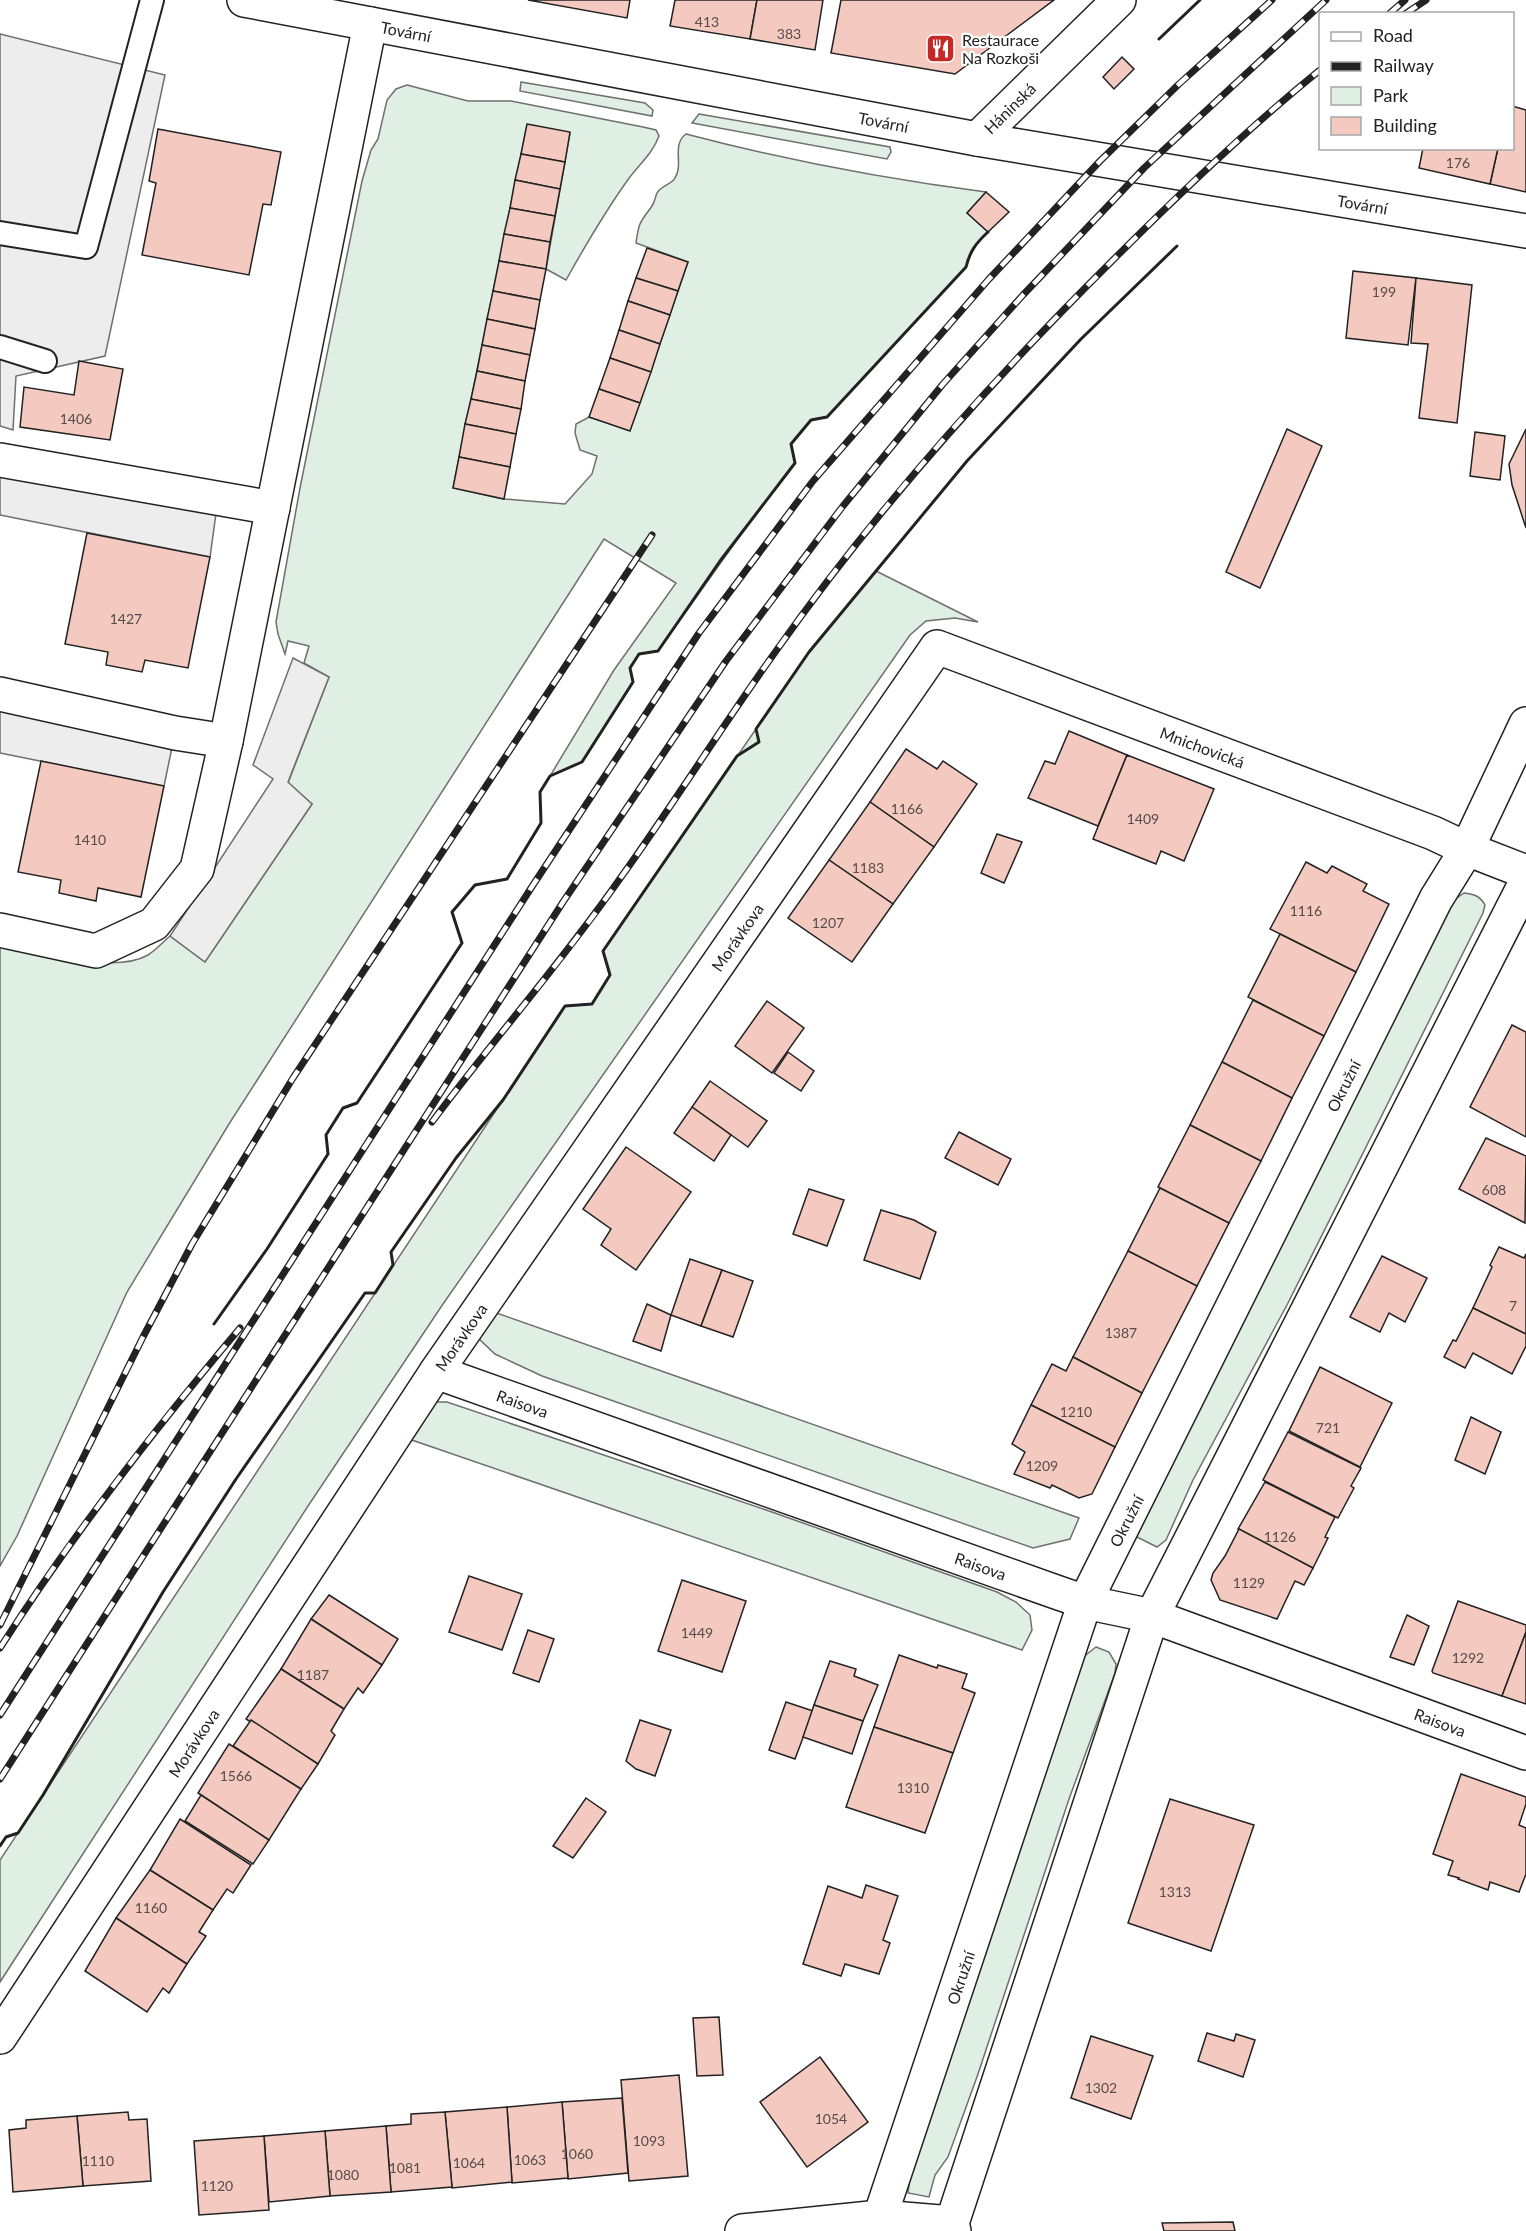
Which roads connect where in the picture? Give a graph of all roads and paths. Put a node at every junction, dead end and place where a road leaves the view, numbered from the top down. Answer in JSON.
{"nodes":[{"id":1,"x":152,"y":0,"type":"edge"},
{"id":2,"x":244,"y":0,"type":"edge"},
{"id":3,"x":1119,"y":0,"type":"edge"},
{"id":4,"x":370,"y":24,"type":"junction"},
{"id":5,"x":977,"y":139,"type":"junction"},
{"id":6,"x":1526,"y":231,"type":"edge"},
{"id":7,"x":0,"y":233,"type":"edge"},
{"id":8,"x":0,"y":347,"type":"edge"},
{"id":9,"x":45,"y":361,"type":"dead end"},
{"id":10,"x":0,"y":460,"type":"edge"},
{"id":11,"x":273,"y":508,"type":"junction"},
{"id":12,"x":937,"y":647,"type":"joint"},
{"id":13,"x":0,"y":694,"type":"edge"},
{"id":14,"x":1526,"y":724,"type":"edge"},
{"id":15,"x":226,"y":741,"type":"junction"},
{"id":16,"x":1467,"y":849,"type":"junction"},
{"id":17,"x":1526,"y":872,"type":"edge"},
{"id":18,"x":1526,"y":882,"type":"edge"},
{"id":19,"x":0,"y":930,"type":"edge"},
{"id":20,"x":436,"y":1372,"type":"junction"},
{"id":21,"x":1085,"y":1602,"type":"junction"},
{"id":22,"x":1152,"y":1616,"type":"junction"},
{"id":23,"x":1526,"y":1753,"type":"edge"},
{"id":24,"x":0,"y":2037,"type":"edge"},
{"id":25,"x":882,"y":2224,"type":"edge"},
{"id":26,"x":953,"y":2227,"type":"edge"},
{"id":27,"x":742,"y":2231,"type":"edge"}],
"edges":[{"from":1,"to":7,"type":"lane"},
{"from":2,"to":4,"type":"street","name":"Tovární"},
{"from":3,"to":5,"type":"street","name":"Háninská"},
{"from":4,"to":5,"type":"street","name":"Tovární"},
{"from":4,"to":11,"type":"street"},
{"from":5,"to":6,"type":"street","name":"Tovární"},
{"from":8,"to":9,"type":"lane"},
{"from":10,"to":11,"type":"street"},
{"from":11,"to":15,"type":"street"},
{"from":12,"to":16,"type":"street","name":"Mnichovická"},
{"from":12,"to":20,"type":"street","name":"Morávkova"},
{"from":13,"to":15,"type":"street"},
{"from":14,"to":16,"type":"street"},
{"from":15,"to":19,"type":"street"},
{"from":16,"to":17,"type":"street","name":"Mnichovická"},
{"from":16,"to":21,"type":"street","name":"Okružní"},
{"from":18,"to":22,"type":"street"},
{"from":20,"to":21,"type":"street","name":"Raisova"},
{"from":20,"to":24,"type":"street","name":"Morávkova"},
{"from":21,"to":22,"type":"street","name":"Raisova"},
{"from":21,"to":25,"type":"street","name":"Okružní"},
{"from":22,"to":23,"type":"street","name":"Raisova"},
{"from":22,"to":26,"type":"street"},
{"from":25,"to":26,"type":"street"},
{"from":25,"to":27,"type":"street"}]}
